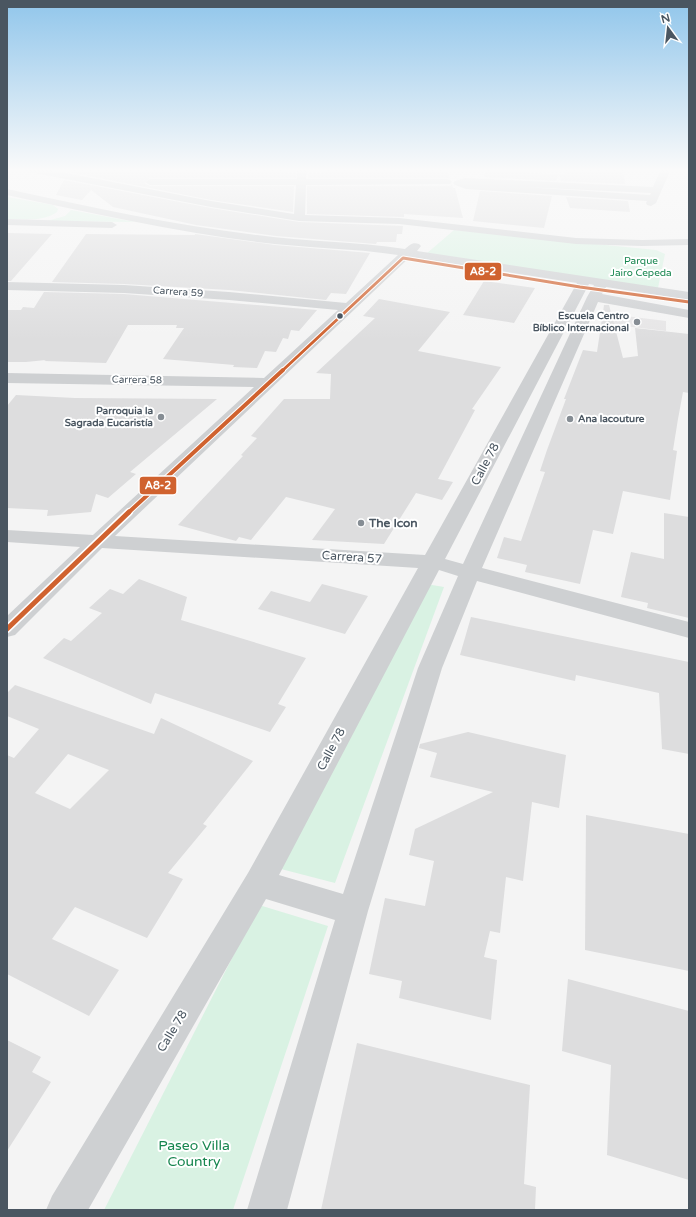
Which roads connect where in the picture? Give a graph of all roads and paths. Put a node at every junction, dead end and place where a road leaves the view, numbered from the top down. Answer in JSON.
{"nodes":[{"id":1,"x":130,"y":226,"type":"edge"},
{"id":2,"x":171,"y":226,"type":"edge"},
{"id":3,"x":435,"y":226,"type":"edge"},
{"id":4,"x":450,"y":226,"type":"edge"},
{"id":5,"x":234,"y":238,"type":"junction"},
{"id":6,"x":689,"y":242,"type":"edge"},
{"id":7,"x":406,"y":256,"type":"junction"},
{"id":8,"x":7,"y":286,"type":"edge"},
{"id":9,"x":589,"y":289,"type":"junction"},
{"id":10,"x":689,"y":296,"type":"edge"},
{"id":11,"x":689,"y":302,"type":"edge"},
{"id":12,"x":348,"y":307,"type":"junction"},
{"id":13,"x":689,"y":314,"type":"edge"},
{"id":14,"x":7,"y":378,"type":"edge"},
{"id":15,"x":268,"y":383,"type":"junction"},
{"id":16,"x":7,"y":536,"type":"edge"},
{"id":17,"x":98,"y":541,"type":"junction"},
{"id":18,"x":432,"y":562,"type":"junction"},
{"id":19,"x":470,"y":572,"type":"junction"},
{"id":20,"x":7,"y":629,"type":"edge"},
{"id":21,"x":689,"y":630,"type":"edge"},
{"id":22,"x":259,"y":883,"type":"junction"},
{"id":23,"x":353,"y":911,"type":"junction"},
{"id":24,"x":66,"y":1210,"type":"edge"},
{"id":25,"x":267,"y":1210,"type":"edge"}],
"edges":[{"from":1,"to":5,"type":"street"},
{"from":2,"to":5,"type":"street"},
{"from":3,"to":7,"type":"street"},
{"from":4,"to":6,"type":"street"},
{"from":5,"to":7,"type":"street"},
{"from":7,"to":9,"type":"street"},
{"from":7,"to":12,"type":"street"},
{"from":8,"to":12,"type":"street","name":"Carrera 59"},
{"from":9,"to":10,"type":"street"},
{"from":9,"to":11,"type":"street"},
{"from":9,"to":13,"type":"street"},
{"from":9,"to":18,"type":"street","name":"Calle 78"},
{"from":9,"to":19,"type":"street"},
{"from":12,"to":15,"type":"street"},
{"from":14,"to":15,"type":"street","name":"Carrera 58"},
{"from":15,"to":17,"type":"street"},
{"from":16,"to":17,"type":"street","name":"Carrera 57"},
{"from":17,"to":18,"type":"street","name":"Carrera 57"},
{"from":17,"to":20,"type":"street"},
{"from":18,"to":19,"type":"street","name":"Carrera 57"},
{"from":18,"to":22,"type":"street","name":"Calle 78"},
{"from":19,"to":21,"type":"street","name":"Carrera 57"},
{"from":19,"to":23,"type":"street"},
{"from":22,"to":23,"type":"street"},
{"from":22,"to":24,"type":"street","name":"Calle 78"},
{"from":23,"to":25,"type":"street"}]}
